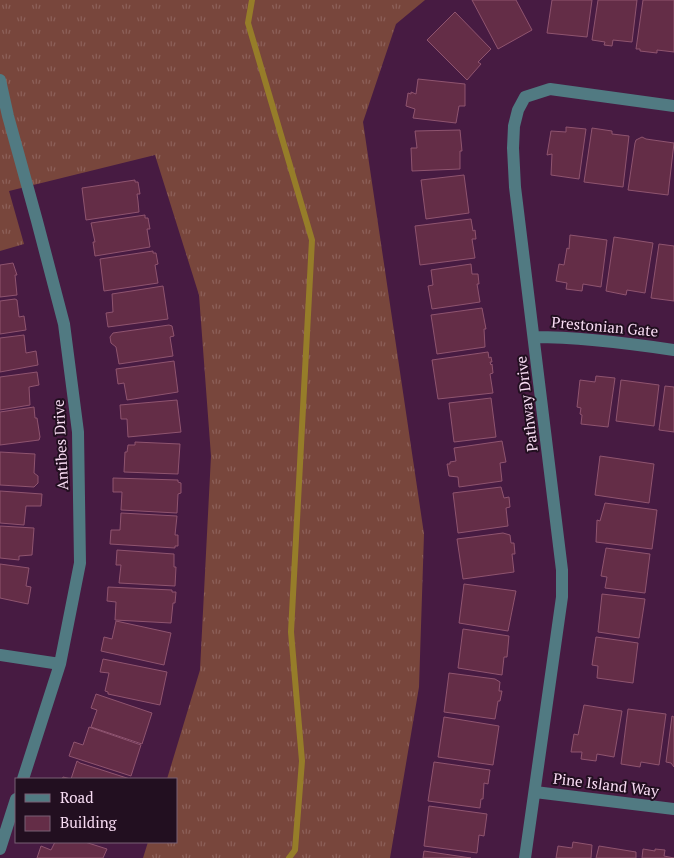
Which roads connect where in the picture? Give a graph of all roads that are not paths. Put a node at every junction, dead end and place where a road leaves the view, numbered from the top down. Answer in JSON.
{"nodes":[{"id":1,"x":0,"y":80,"type":"edge"},
{"id":2,"x":674,"y":106,"type":"edge"},
{"id":3,"x":534,"y":337,"type":"junction"},
{"id":4,"x":674,"y":350,"type":"edge"},
{"id":5,"x":0,"y":654,"type":"edge"},
{"id":6,"x":60,"y":664,"type":"junction"},
{"id":7,"x":23,"y":778,"type":"edge"},
{"id":8,"x":535,"y":792,"type":"junction"},
{"id":9,"x":15,"y":802,"type":"edge"},
{"id":10,"x":674,"y":809,"type":"edge"},
{"id":11,"x":0,"y":849,"type":"edge"},
{"id":12,"x":525,"y":858,"type":"edge"}],
"edges":[{"from":1,"to":6,"type":"street","name":"Antibes Drive"},
{"from":2,"to":3,"type":"street","name":"Pathway Drive"},
{"from":3,"to":4,"type":"street","name":"Prestonian Gate"},
{"from":3,"to":8,"type":"street","name":"Pathway Drive"},
{"from":5,"to":6,"type":"street"},
{"from":6,"to":7,"type":"street","name":"Antibes Drive"},
{"from":8,"to":10,"type":"street","name":"Pine Island Way"},
{"from":8,"to":12,"type":"street","name":"Pathway Drive"},
{"from":9,"to":11,"type":"street"}]}
